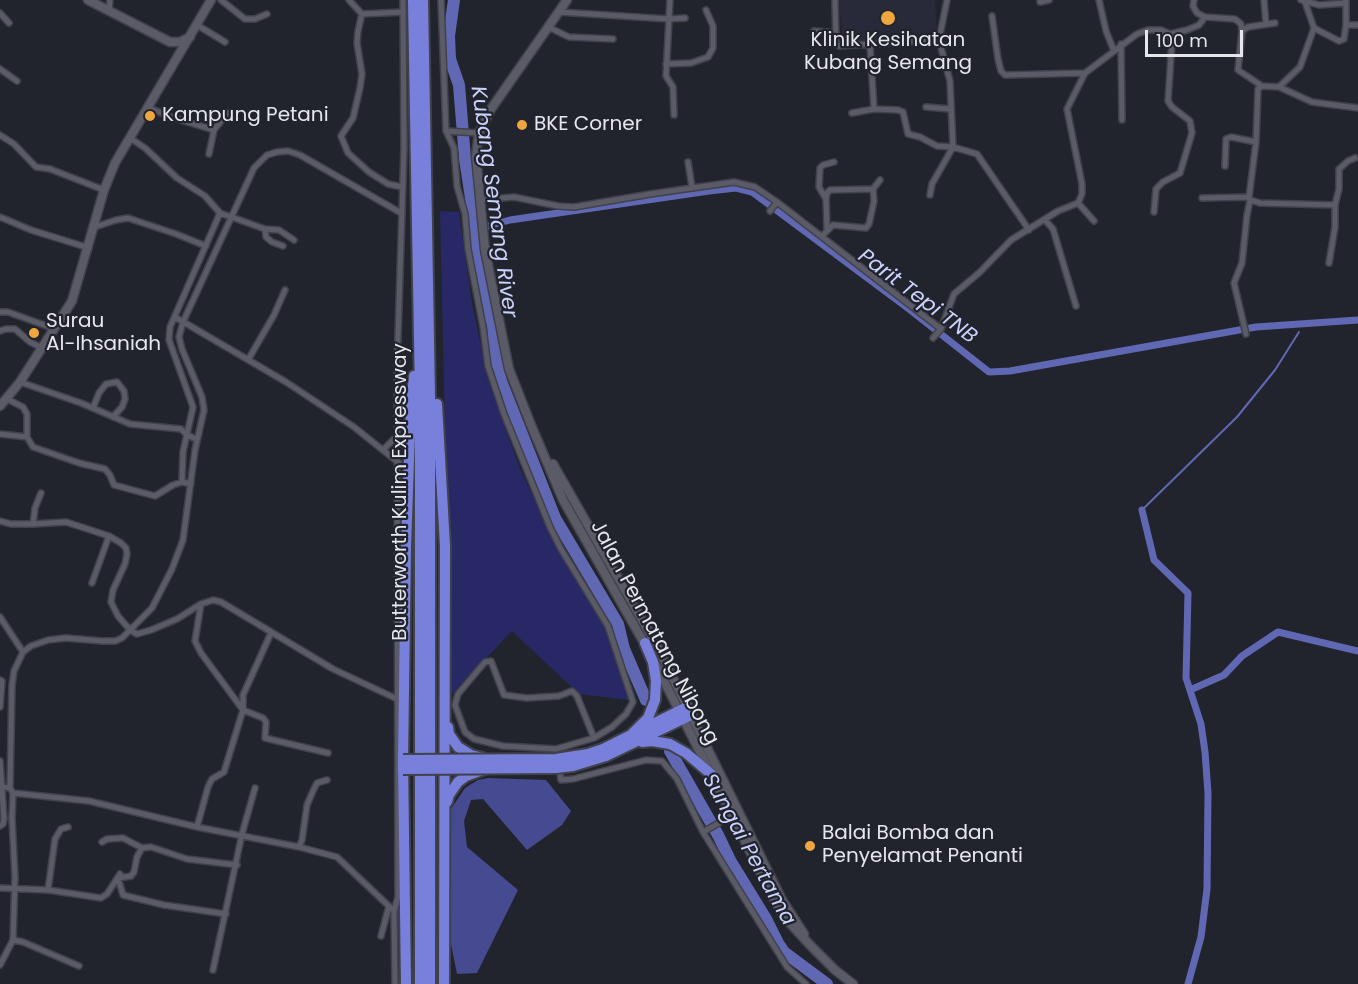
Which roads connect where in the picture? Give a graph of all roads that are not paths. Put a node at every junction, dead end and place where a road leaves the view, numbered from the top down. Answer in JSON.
{"nodes":[{"id":1,"x":88,"y":0,"type":"edge"},
{"id":2,"x":110,"y":0,"type":"edge"},
{"id":3,"x":211,"y":0,"type":"edge"},
{"id":4,"x":221,"y":0,"type":"edge"},
{"id":5,"x":349,"y":0,"type":"edge"},
{"id":6,"x":403,"y":0,"type":"edge"},
{"id":7,"x":412,"y":0,"type":"edge"},
{"id":8,"x":423,"y":0,"type":"edge"},
{"id":9,"x":441,"y":0,"type":"edge"},
{"id":10,"x":567,"y":0,"type":"edge"},
{"id":11,"x":670,"y":0,"type":"edge"},
{"id":12,"x":835,"y":0,"type":"edge"},
{"id":13,"x":947,"y":0,"type":"edge"},
{"id":14,"x":1049,"y":0,"type":"edge"},
{"id":15,"x":1099,"y":0,"type":"edge"},
{"id":16,"x":1194,"y":0,"type":"edge"},
{"id":17,"x":1264,"y":0,"type":"edge"},
{"id":18,"x":1303,"y":1,"type":"edge"},
{"id":19,"x":1346,"y":1,"type":"edge"},
{"id":20,"x":1040,"y":2,"type":"dead end"},
{"id":21,"x":706,"y":10,"type":"dead end"},
{"id":22,"x":109,"y":11,"type":"junction"},
{"id":23,"x":403,"y":12,"type":"junction"},
{"id":24,"x":559,"y":12,"type":"junction"},
{"id":25,"x":0,"y":13,"type":"edge"},
{"id":26,"x":267,"y":14,"type":"dead end"},
{"id":27,"x":362,"y":14,"type":"junction"},
{"id":28,"x":992,"y":16,"type":"dead end"},
{"id":29,"x":1205,"y":17,"type":"junction"},
{"id":30,"x":685,"y":18,"type":"dead end"},
{"id":31,"x":669,"y":19,"type":"junction"},
{"id":32,"x":9,"y":23,"type":"dead end"},
{"id":33,"x":1275,"y":23,"type":"dead end"},
{"id":34,"x":1266,"y":24,"type":"junction"},
{"id":35,"x":1346,"y":25,"type":"junction"},
{"id":36,"x":196,"y":26,"type":"junction"},
{"id":37,"x":1358,"y":26,"type":"edge"},
{"id":38,"x":548,"y":27,"type":"junction"},
{"id":39,"x":1314,"y":28,"type":"junction"},
{"id":40,"x":814,"y":31,"type":"dead end"},
{"id":41,"x":1242,"y":31,"type":"junction"},
{"id":42,"x":836,"y":33,"type":"junction"},
{"id":43,"x":1170,"y":34,"type":"junction"},
{"id":44,"x":190,"y":36,"type":"junction"},
{"id":45,"x":613,"y":39,"type":"dead end"},
{"id":46,"x":939,"y":40,"type":"junction"},
{"id":47,"x":170,"y":42,"type":"junction"},
{"id":48,"x":225,"y":42,"type":"dead end"},
{"id":49,"x":870,"y":45,"type":"junction"},
{"id":50,"x":1121,"y":45,"type":"junction"},
{"id":51,"x":1114,"y":51,"type":"junction"},
{"id":52,"x":666,"y":64,"type":"junction"},
{"id":53,"x":174,"y":65,"type":"junction"},
{"id":54,"x":0,"y":69,"type":"edge"},
{"id":55,"x":1085,"y":73,"type":"junction"},
{"id":56,"x":17,"y":81,"type":"dead end"},
{"id":57,"x":1262,"y":86,"type":"junction"},
{"id":58,"x":1279,"y":87,"type":"junction"},
{"id":59,"x":926,"y":107,"type":"dead end"},
{"id":60,"x":148,"y":108,"type":"junction"},
{"id":61,"x":1358,"y":108,"type":"edge"},
{"id":62,"x":874,"y":109,"type":"junction"},
{"id":63,"x":951,"y":109,"type":"junction"},
{"id":64,"x":227,"y":113,"type":"dead end"},
{"id":65,"x":852,"y":113,"type":"dead end"},
{"id":66,"x":674,"y":115,"type":"dead end"},
{"id":67,"x":1122,"y":120,"type":"dead end"},
{"id":68,"x":214,"y":130,"type":"junction"},
{"id":69,"x":448,"y":131,"type":"junction"},
{"id":70,"x":475,"y":132,"type":"junction"},
{"id":71,"x":0,"y":135,"type":"edge"},
{"id":72,"x":130,"y":138,"type":"junction"},
{"id":73,"x":1256,"y":142,"type":"junction"},
{"id":74,"x":953,"y":147,"type":"junction"},
{"id":75,"x":209,"y":154,"type":"dead end"},
{"id":76,"x":1355,"y":158,"type":"dead end"},
{"id":77,"x":688,"y":162,"type":"dead end"},
{"id":78,"x":834,"y":162,"type":"dead end"},
{"id":79,"x":1225,"y":166,"type":"dead end"},
{"id":80,"x":880,"y":180,"type":"dead end"},
{"id":81,"x":402,"y":187,"type":"junction"},
{"id":82,"x":692,"y":187,"type":"junction"},
{"id":83,"x":873,"y":189,"type":"junction"},
{"id":84,"x":104,"y":190,"type":"junction"},
{"id":85,"x":930,"y":195,"type":"dead end"},
{"id":86,"x":826,"y":198,"type":"junction"},
{"id":87,"x":1202,"y":198,"type":"dead end"},
{"id":88,"x":1250,"y":199,"type":"junction"},
{"id":89,"x":481,"y":200,"type":"junction"},
{"id":90,"x":777,"y":202,"type":"junction"},
{"id":91,"x":1078,"y":203,"type":"junction"},
{"id":92,"x":1335,"y":205,"type":"junction"},
{"id":93,"x":770,"y":211,"type":"dead end"},
{"id":94,"x":1154,"y":212,"type":"dead end"},
{"id":95,"x":220,"y":213,"type":"junction"},
{"id":96,"x":401,"y":213,"type":"junction"},
{"id":97,"x":230,"y":217,"type":"junction"},
{"id":98,"x":0,"y":218,"type":"edge"},
{"id":99,"x":1045,"y":220,"type":"junction"},
{"id":100,"x":1094,"y":221,"type":"dead end"},
{"id":101,"x":94,"y":228,"type":"junction"},
{"id":102,"x":265,"y":229,"type":"junction"},
{"id":103,"x":827,"y":229,"type":"junction"},
{"id":104,"x":1029,"y":230,"type":"junction"},
{"id":105,"x":822,"y":236,"type":"junction"},
{"id":106,"x":294,"y":240,"type":"dead end"},
{"id":107,"x":206,"y":246,"type":"junction"},
{"id":108,"x":283,"y":246,"type":"dead end"},
{"id":109,"x":89,"y":248,"type":"junction"},
{"id":110,"x":1329,"y":263,"type":"dead end"},
{"id":111,"x":285,"y":290,"type":"dead end"},
{"id":112,"x":1076,"y":306,"type":"dead end"},
{"id":113,"x":0,"y":312,"type":"edge"},
{"id":114,"x":175,"y":317,"type":"junction"},
{"id":115,"x":183,"y":322,"type":"junction"},
{"id":116,"x":55,"y":329,"type":"junction"},
{"id":117,"x":940,"y":330,"type":"junction"},
{"id":118,"x":0,"y":331,"type":"edge"},
{"id":119,"x":1246,"y":333,"type":"dead end"},
{"id":120,"x":934,"y":337,"type":"dead end"},
{"id":121,"x":418,"y":342,"type":"junction"},
{"id":122,"x":430,"y":342,"type":"junction"},
{"id":123,"x":42,"y":348,"type":"junction"},
{"id":124,"x":248,"y":360,"type":"junction"},
{"id":125,"x":20,"y":382,"type":"junction"},
{"id":126,"x":7,"y":399,"type":"junction"},
{"id":127,"x":0,"y":406,"type":"edge"},
{"id":128,"x":93,"y":408,"type":"junction"},
{"id":129,"x":113,"y":417,"type":"junction"},
{"id":130,"x":531,"y":424,"type":"junction"},
{"id":131,"x":0,"y":434,"type":"edge"},
{"id":132,"x":187,"y":435,"type":"junction"},
{"id":133,"x":398,"y":436,"type":"junction"},
{"id":134,"x":27,"y":437,"type":"junction"},
{"id":135,"x":196,"y":439,"type":"junction"},
{"id":136,"x":383,"y":450,"type":"junction"},
{"id":137,"x":399,"y":463,"type":"junction"},
{"id":138,"x":182,"y":482,"type":"junction"},
{"id":139,"x":191,"y":484,"type":"junction"},
{"id":140,"x":41,"y":493,"type":"dead end"},
{"id":141,"x":0,"y":521,"type":"edge"},
{"id":142,"x":33,"y":525,"type":"junction"},
{"id":143,"x":108,"y":536,"type":"junction"},
{"id":144,"x":92,"y":584,"type":"dead end"},
{"id":145,"x":201,"y":604,"type":"junction"},
{"id":146,"x":0,"y":617,"type":"edge"},
{"id":147,"x":129,"y":629,"type":"junction"},
{"id":148,"x":271,"y":633,"type":"junction"},
{"id":149,"x":645,"y":643,"type":"junction"},
{"id":150,"x":23,"y":652,"type":"junction"},
{"id":151,"x":0,"y":680,"type":"edge"},
{"id":152,"x":397,"y":699,"type":"junction"},
{"id":153,"x":445,"y":702,"type":"junction"},
{"id":154,"x":0,"y":707,"type":"edge"},
{"id":155,"x":243,"y":710,"type":"junction"},
{"id":156,"x":686,"y":713,"type":"junction"},
{"id":157,"x":594,"y":738,"type":"junction"},
{"id":158,"x":633,"y":739,"type":"junction"},
{"id":159,"x":556,"y":748,"type":"junction"},
{"id":160,"x":328,"y":753,"type":"dead end"},
{"id":161,"x":0,"y":761,"type":"edge"},
{"id":162,"x":403,"y":764,"type":"junction"},
{"id":163,"x":445,"y":764,"type":"junction"},
{"id":164,"x":485,"y":764,"type":"junction"},
{"id":165,"x":712,"y":775,"type":"junction"},
{"id":166,"x":327,"y":780,"type":"dead end"},
{"id":167,"x":1,"y":786,"type":"edge"},
{"id":168,"x":255,"y":788,"type":"dead end"},
{"id":169,"x":12,"y":790,"type":"junction"},
{"id":170,"x":445,"y":809,"type":"junction"},
{"id":171,"x":728,"y":817,"type":"junction"},
{"id":172,"x":0,"y":826,"type":"edge"},
{"id":173,"x":68,"y":827,"type":"dead end"},
{"id":174,"x":197,"y":827,"type":"junction"},
{"id":175,"x":703,"y":832,"type":"junction"},
{"id":176,"x":242,"y":834,"type":"junction"},
{"id":177,"x":102,"y":842,"type":"dead end"},
{"id":178,"x":299,"y":847,"type":"junction"},
{"id":179,"x":142,"y":848,"type":"junction"},
{"id":180,"x":237,"y":865,"type":"junction"},
{"id":181,"x":119,"y":876,"type":"junction"},
{"id":182,"x":0,"y":888,"type":"edge"},
{"id":183,"x":15,"y":889,"type":"junction"},
{"id":184,"x":48,"y":890,"type":"junction"},
{"id":185,"x":389,"y":906,"type":"junction"},
{"id":186,"x":394,"y":911,"type":"junction"},
{"id":187,"x":226,"y":914,"type":"junction"},
{"id":188,"x":381,"y":936,"type":"dead end"},
{"id":189,"x":14,"y":940,"type":"junction"},
{"id":190,"x":810,"y":945,"type":"junction"},
{"id":191,"x":0,"y":965,"type":"edge"},
{"id":192,"x":79,"y":966,"type":"dead end"},
{"id":193,"x":213,"y":970,"type":"dead end"},
{"id":194,"x":395,"y":984,"type":"edge"},
{"id":195,"x":406,"y":984,"type":"edge"},
{"id":196,"x":420,"y":984,"type":"edge"},
{"id":197,"x":430,"y":984,"type":"edge"},
{"id":198,"x":444,"y":984,"type":"edge"},
{"id":199,"x":806,"y":984,"type":"edge"},
{"id":200,"x":853,"y":984,"type":"edge"}],
"edges":[{"from":1,"to":22,"type":"main road"},
{"from":2,"to":22,"type":"street"},
{"from":3,"to":36,"type":"main road"},
{"from":4,"to":26,"type":"street"},
{"from":5,"to":27,"type":"street"},
{"from":6,"to":23,"type":"street"},
{"from":7,"to":121,"type":"highway","name":"Butterworth Kulim Expressway"},
{"from":8,"to":122,"type":"highway","name":"Butterworth Kulim Expressway"},
{"from":9,"to":69,"type":"street"},
{"from":10,"to":24,"type":"main road","name":"Jalan Permatang Nibong"},
{"from":11,"to":31,"type":"street"},
{"from":12,"to":42,"type":"street"},
{"from":13,"to":46,"type":"street"},
{"from":14,"to":20,"type":"street"},
{"from":15,"to":51,"type":"street"},
{"from":16,"to":29,"type":"street"},
{"from":17,"to":34,"type":"street"},
{"from":18,"to":19,"type":"street"},
{"from":18,"to":39,"type":"street"},
{"from":19,"to":35,"type":"street"},
{"from":21,"to":52,"type":"street"},
{"from":22,"to":47,"type":"main road"},
{"from":23,"to":27,"type":"street"},
{"from":23,"to":81,"type":"street"},
{"from":24,"to":31,"type":"street"},
{"from":24,"to":38,"type":"main road","name":"Jalan Permatang Nibong"},
{"from":25,"to":32,"type":"street"},
{"from":27,"to":81,"type":"street"},
{"from":28,"to":55,"type":"street"},
{"from":29,"to":41,"type":"street"},
{"from":29,"to":43,"type":"street"},
{"from":30,"to":31,"type":"street"},
{"from":31,"to":52,"type":"street"},
{"from":33,"to":34,"type":"street"},
{"from":34,"to":41,"type":"street"},
{"from":35,"to":37,"type":"street"},
{"from":35,"to":39,"type":"street"},
{"from":36,"to":44,"type":"main road"},
{"from":36,"to":48,"type":"street"},
{"from":38,"to":45,"type":"street"},
{"from":38,"to":70,"type":"main road","name":"Jalan Permatang Nibong"},
{"from":39,"to":58,"type":"street"},
{"from":40,"to":42,"type":"street"},
{"from":41,"to":57,"type":"street"},
{"from":42,"to":49,"type":"street"},
{"from":43,"to":50,"type":"street"},
{"from":43,"to":94,"type":"street"},
{"from":44,"to":47,"type":"main road"},
{"from":44,"to":53,"type":"main road"},
{"from":46,"to":49,"type":"street"},
{"from":46,"to":63,"type":"street"},
{"from":47,"to":53,"type":"main road"},
{"from":49,"to":62,"type":"street"},
{"from":50,"to":51,"type":"street"},
{"from":50,"to":67,"type":"street"},
{"from":51,"to":55,"type":"street"},
{"from":52,"to":66,"type":"street"},
{"from":53,"to":60,"type":"main road"},
{"from":54,"to":56,"type":"street"},
{"from":55,"to":91,"type":"street"},
{"from":57,"to":58,"type":"street"},
{"from":57,"to":73,"type":"street"},
{"from":58,"to":61,"type":"street"},
{"from":59,"to":63,"type":"street"},
{"from":60,"to":68,"type":"street"},
{"from":60,"to":72,"type":"main road"},
{"from":62,"to":65,"type":"street"},
{"from":62,"to":74,"type":"street"},
{"from":63,"to":74,"type":"street"},
{"from":64,"to":68,"type":"street"},
{"from":68,"to":75,"type":"street"},
{"from":69,"to":70,"type":"street"},
{"from":69,"to":157,"type":"street"},
{"from":70,"to":89,"type":"main road","name":"Jalan Permatang Nibong"},
{"from":71,"to":84,"type":"street"},
{"from":72,"to":84,"type":"main road"},
{"from":72,"to":95,"type":"street"},
{"from":73,"to":79,"type":"street"},
{"from":73,"to":88,"type":"street"},
{"from":74,"to":85,"type":"street"},
{"from":74,"to":104,"type":"street"},
{"from":76,"to":92,"type":"street"},
{"from":77,"to":82,"type":"street"},
{"from":78,"to":86,"type":"street"},
{"from":80,"to":83,"type":"street"},
{"from":81,"to":96,"type":"street"},
{"from":82,"to":89,"type":"street"},
{"from":82,"to":90,"type":"street"},
{"from":83,"to":86,"type":"street"},
{"from":83,"to":103,"type":"street"},
{"from":84,"to":101,"type":"main road"},
{"from":86,"to":103,"type":"street"},
{"from":87,"to":88,"type":"street"},
{"from":88,"to":92,"type":"street"},
{"from":88,"to":119,"type":"street"},
{"from":89,"to":130,"type":"main road","name":"Jalan Permatang Nibong"},
{"from":90,"to":93,"type":"street"},
{"from":90,"to":105,"type":"street"},
{"from":91,"to":99,"type":"street"},
{"from":91,"to":100,"type":"street"},
{"from":92,"to":110,"type":"street"},
{"from":95,"to":97,"type":"street"},
{"from":95,"to":107,"type":"street"},
{"from":96,"to":97,"type":"street"},
{"from":96,"to":133,"type":"street"},
{"from":97,"to":102,"type":"street"},
{"from":97,"to":115,"type":"street"},
{"from":98,"to":109,"type":"street"},
{"from":99,"to":104,"type":"street"},
{"from":99,"to":112,"type":"street"},
{"from":101,"to":107,"type":"street"},
{"from":101,"to":109,"type":"main road"},
{"from":102,"to":106,"type":"street"},
{"from":102,"to":108,"type":"street"},
{"from":103,"to":105,"type":"street"},
{"from":104,"to":117,"type":"street"},
{"from":105,"to":117,"type":"street"},
{"from":107,"to":114,"type":"street"},
{"from":109,"to":116,"type":"main road"},
{"from":111,"to":124,"type":"street"},
{"from":113,"to":116,"type":"street"},
{"from":114,"to":115,"type":"street"},
{"from":114,"to":132,"type":"street"},
{"from":115,"to":124,"type":"street"},
{"from":115,"to":135,"type":"street"},
{"from":116,"to":123,"type":"main road"},
{"from":117,"to":120,"type":"street"},
{"from":118,"to":123,"type":"street"},
{"from":121,"to":162,"type":"highway"},
{"from":121,"to":196,"type":"highway","name":"Butterworth Kulim Expressway"},
{"from":122,"to":153,"type":"highway"},
{"from":122,"to":197,"type":"highway","name":"Butterworth Kulim Expressway"},
{"from":123,"to":125,"type":"main road"},
{"from":124,"to":136,"type":"street"},
{"from":125,"to":126,"type":"main road"},
{"from":125,"to":128,"type":"street"},
{"from":126,"to":127,"type":"main road"},
{"from":126,"to":134,"type":"street"},
{"from":128,"to":129,"type":"street"},
{"from":128,"to":129,"type":"street"},
{"from":129,"to":132,"type":"street"},
{"from":130,"to":149,"type":"main road","name":"Jalan Permatang Nibong"},
{"from":130,"to":156,"type":"main road","name":"Jalan Permatang Nibong"},
{"from":131,"to":134,"type":"street"},
{"from":132,"to":135,"type":"street"},
{"from":132,"to":138,"type":"street"},
{"from":133,"to":136,"type":"street"},
{"from":133,"to":137,"type":"street"},
{"from":134,"to":138,"type":"street"},
{"from":135,"to":139,"type":"street"},
{"from":136,"to":137,"type":"street"},
{"from":137,"to":152,"type":"street"},
{"from":138,"to":139,"type":"street"},
{"from":139,"to":147,"type":"street"},
{"from":140,"to":142,"type":"street"},
{"from":141,"to":142,"type":"street"},
{"from":142,"to":143,"type":"street"},
{"from":143,"to":144,"type":"street"},
{"from":143,"to":147,"type":"street"},
{"from":145,"to":147,"type":"street"},
{"from":145,"to":148,"type":"street"},
{"from":145,"to":155,"type":"street"},
{"from":146,"to":150,"type":"street"},
{"from":147,"to":150,"type":"street"},
{"from":148,"to":152,"type":"street"},
{"from":148,"to":155,"type":"street"},
{"from":149,"to":156,"type":"main road","name":"Jalan Permatang Nibong"},
{"from":149,"to":158,"type":"highway"},
{"from":150,"to":169,"type":"street"},
{"from":151,"to":154,"type":"street"},
{"from":152,"to":186,"type":"street"},
{"from":153,"to":163,"type":"highway"},
{"from":153,"to":164,"type":"highway","bridge":true},
{"from":155,"to":160,"type":"street"},
{"from":155,"to":174,"type":"street"},
{"from":156,"to":158,"type":"highway"},
{"from":156,"to":165,"type":"main road","name":"Jalan Permatang Nibong"},
{"from":156,"to":190,"type":"main road","name":"Jalan Permatang Nibong"},
{"from":157,"to":159,"type":"street"},
{"from":157,"to":159,"type":"street"},
{"from":158,"to":164,"type":"highway","bridge":true},
{"from":158,"to":165,"type":"highway"},
{"from":159,"to":175,"type":"street"},
{"from":161,"to":167,"type":"street"},
{"from":162,"to":163,"type":"highway","bridge":true},
{"from":162,"to":195,"type":"highway"},
{"from":163,"to":164,"type":"highway","bridge":true},
{"from":163,"to":170,"type":"highway"},
{"from":164,"to":170,"type":"highway"},
{"from":165,"to":171,"type":"main road","name":"Jalan Permatang Nibong"},
{"from":166,"to":178,"type":"street"},
{"from":167,"to":169,"type":"street"},
{"from":167,"to":172,"type":"street"},
{"from":168,"to":176,"type":"street"},
{"from":169,"to":174,"type":"street"},
{"from":169,"to":183,"type":"street"},
{"from":170,"to":198,"type":"highway"},
{"from":171,"to":175,"type":"street"},
{"from":171,"to":190,"type":"main road","name":"Jalan Permatang Nibong"},
{"from":173,"to":184,"type":"street"},
{"from":174,"to":176,"type":"street"},
{"from":175,"to":199,"type":"street"},
{"from":176,"to":178,"type":"street"},
{"from":176,"to":180,"type":"street"},
{"from":177,"to":179,"type":"street"},
{"from":178,"to":185,"type":"street"},
{"from":179,"to":180,"type":"street"},
{"from":179,"to":181,"type":"street"},
{"from":180,"to":187,"type":"street"},
{"from":181,"to":184,"type":"street"},
{"from":181,"to":187,"type":"street"},
{"from":182,"to":183,"type":"street"},
{"from":183,"to":184,"type":"street"},
{"from":183,"to":189,"type":"street"},
{"from":185,"to":186,"type":"street"},
{"from":185,"to":188,"type":"street"},
{"from":186,"to":194,"type":"street"},
{"from":187,"to":193,"type":"street"},
{"from":189,"to":191,"type":"street"},
{"from":189,"to":192,"type":"street"},
{"from":190,"to":200,"type":"main road","name":"Jalan Permatang Nibong"}]}
